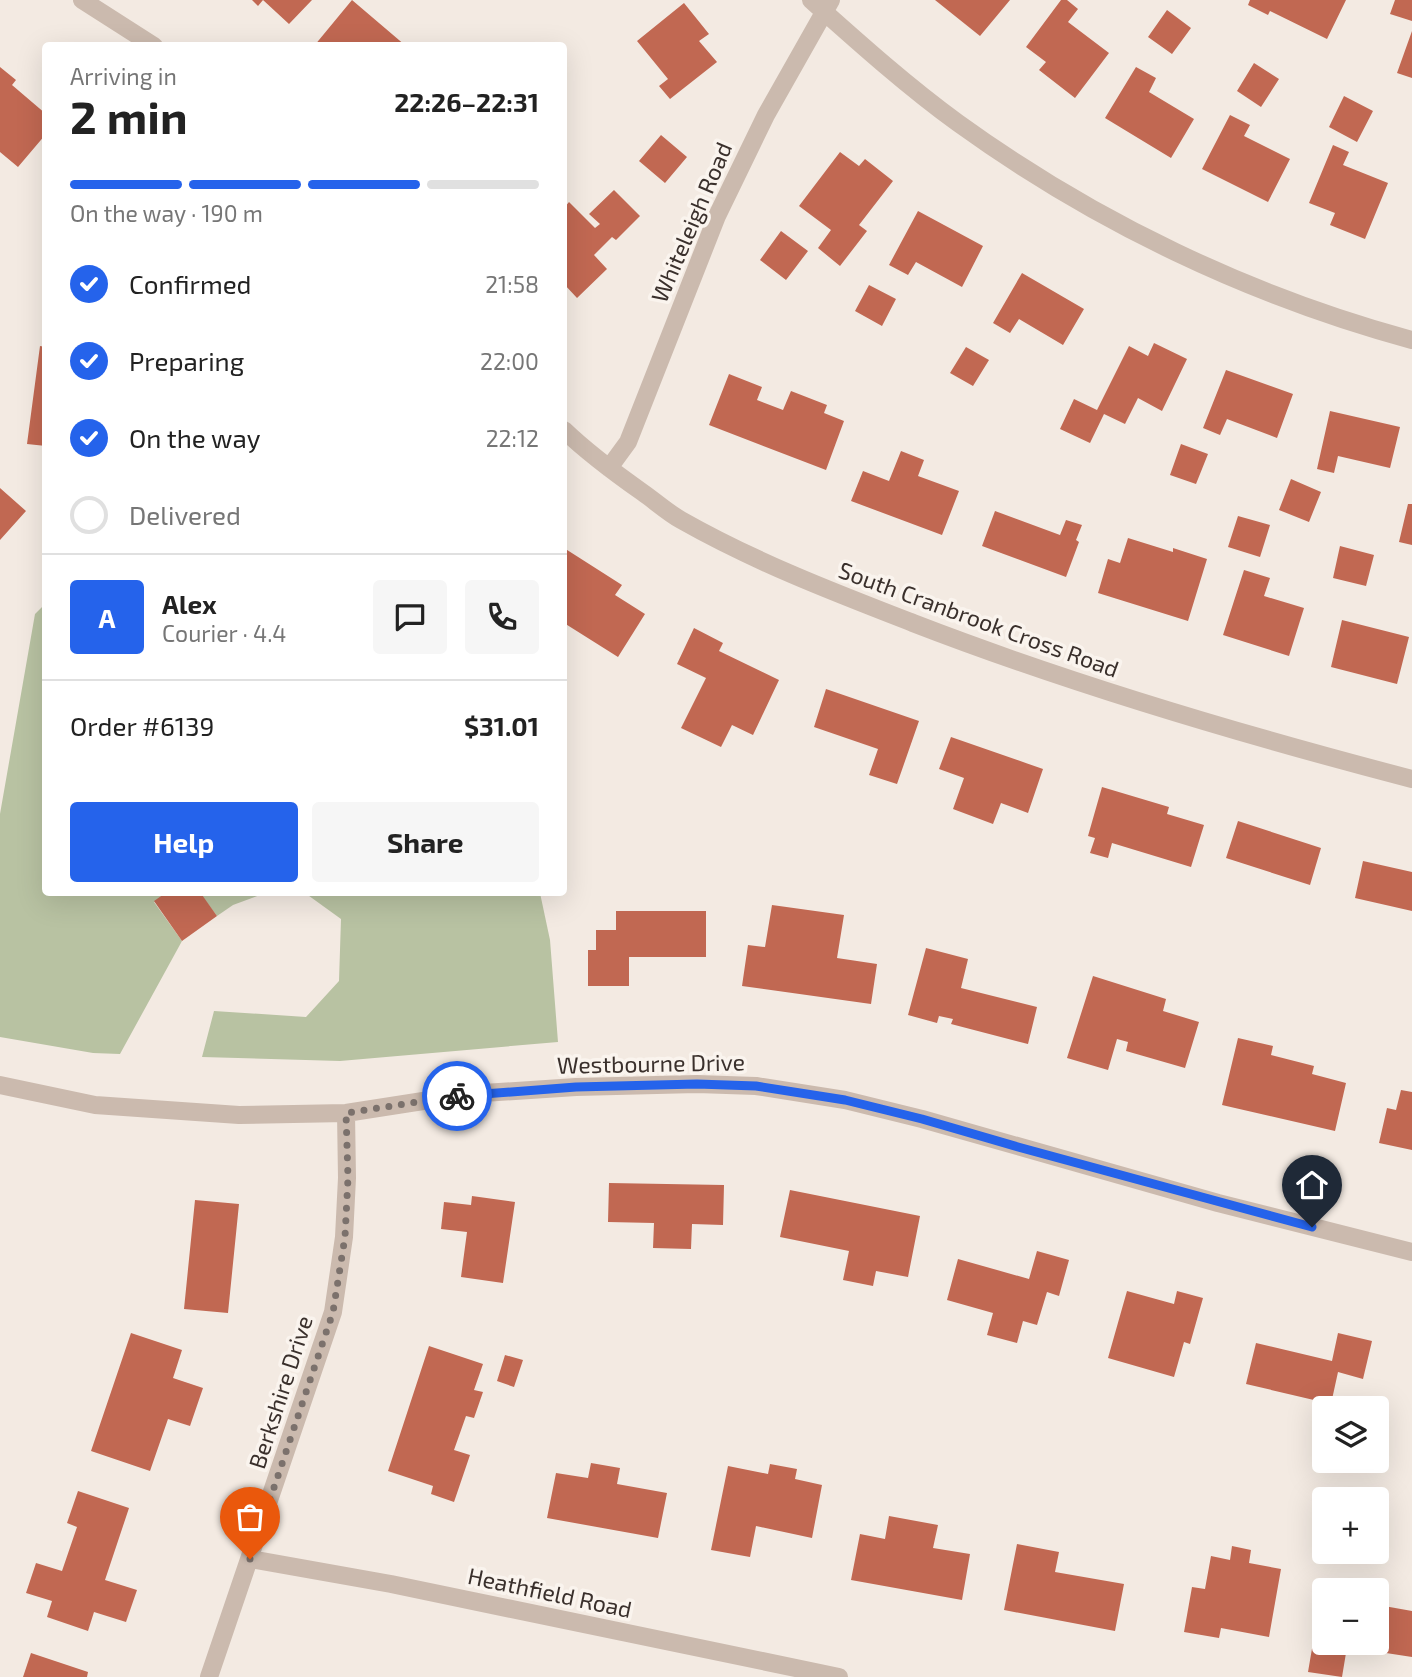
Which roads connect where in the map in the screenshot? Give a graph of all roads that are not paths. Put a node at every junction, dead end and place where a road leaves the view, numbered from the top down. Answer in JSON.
{"nodes":[{"id":1,"x":82,"y":0,"type":"edge"},
{"id":2,"x":822,"y":4,"type":"edge"},
{"id":3,"x":148,"y":42,"type":"edge"},
{"id":4,"x":1412,"y":340,"type":"edge"},
{"id":5,"x":567,"y":433,"type":"edge"},
{"id":6,"x":609,"y":468,"type":"junction"},
{"id":7,"x":1412,"y":779,"type":"edge"},
{"id":8,"x":0,"y":1085,"type":"edge"},
{"id":9,"x":346,"y":1113,"type":"junction"},
{"id":10,"x":1412,"y":1252,"type":"edge"},
{"id":11,"x":250,"y":1559,"type":"junction"},
{"id":12,"x":208,"y":1677,"type":"edge"},
{"id":13,"x":839,"y":1677,"type":"edge"}],
"edges":[{"from":1,"to":3,"type":"street"},
{"from":2,"to":4,"type":"street"},
{"from":2,"to":6,"type":"street","name":"Whiteleigh Road"},
{"from":5,"to":6,"type":"street","name":"South Cranbrook Cross Road"},
{"from":6,"to":7,"type":"street","name":"South Cranbrook Cross Road"},
{"from":8,"to":9,"type":"street","name":"Westbourne Drive"},
{"from":9,"to":10,"type":"street","name":"Westbourne Drive"},
{"from":9,"to":11,"type":"street","name":"Berkshire Drive"},
{"from":11,"to":12,"type":"street","name":"Berkshire Drive"},
{"from":11,"to":13,"type":"street","name":"Heathfield Road"}]}
